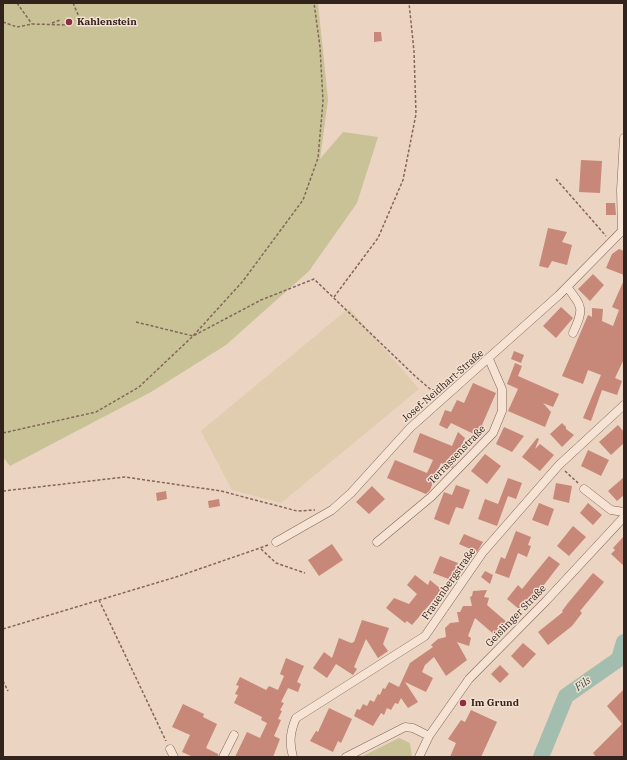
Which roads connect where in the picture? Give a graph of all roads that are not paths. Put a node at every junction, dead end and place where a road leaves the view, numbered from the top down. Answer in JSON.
{"nodes":[{"id":1,"x":624,"y":138,"type":"edge"},
{"id":2,"x":623,"y":230,"type":"edge"},
{"id":3,"x":567,"y":287,"type":"junction"},
{"id":4,"x":573,"y":333,"type":"dead end"},
{"id":5,"x":489,"y":358,"type":"junction"},
{"id":6,"x":624,"y":405,"type":"edge"},
{"id":7,"x":582,"y":487,"type":"road end"},
{"id":8,"x":624,"y":512,"type":"edge"},
{"id":9,"x":624,"y":517,"type":"edge"},
{"id":10,"x":276,"y":542,"type":"road end"},
{"id":11,"x":377,"y":542,"type":"dead end"},
{"id":12,"x":234,"y":735,"type":"dead end"},
{"id":13,"x":429,"y":736,"type":"junction"},
{"id":14,"x":170,"y":749,"type":"road end"},
{"id":15,"x":174,"y":757,"type":"edge"},
{"id":16,"x":223,"y":757,"type":"edge"},
{"id":17,"x":293,"y":757,"type":"edge"},
{"id":18,"x":346,"y":757,"type":"edge"},
{"id":19,"x":419,"y":757,"type":"edge"}],
"edges":[{"from":1,"to":2,"type":"street"},
{"from":2,"to":3,"type":"street","name":"Josef-Neidhart-Straße"},
{"from":3,"to":4,"type":"street"},
{"from":3,"to":5,"type":"street","name":"Josef-Neidhart-Straße"},
{"from":5,"to":10,"type":"street","name":"Josef-Neidhart-Straße"},
{"from":5,"to":11,"type":"street","name":"Terrassenstraße"},
{"from":6,"to":17,"type":"street","name":"Frauenbergstraße"},
{"from":7,"to":8,"type":"street"},
{"from":9,"to":13,"type":"street","name":"Geislinger Straße"},
{"from":12,"to":16,"type":"street"},
{"from":13,"to":18,"type":"street"},
{"from":13,"to":19,"type":"street","name":"Geislinger Straße"},
{"from":14,"to":15,"type":"street"}]}
